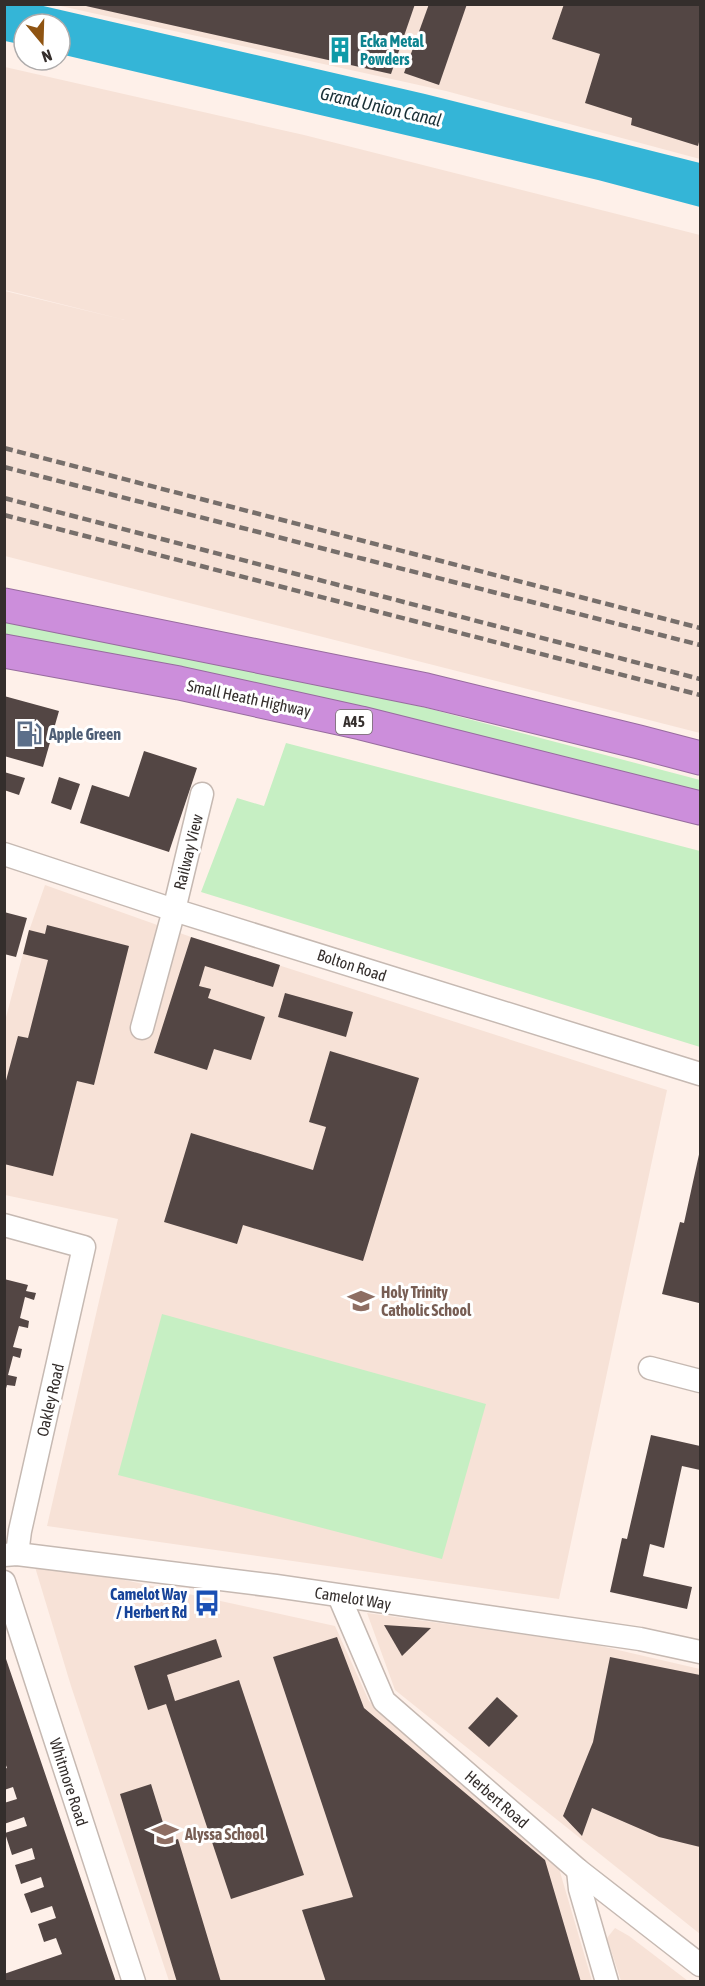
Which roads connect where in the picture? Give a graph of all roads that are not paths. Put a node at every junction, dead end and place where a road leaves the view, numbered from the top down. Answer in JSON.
{"nodes":[{"id":1,"x":4,"y":605,"type":"edge"},
{"id":2,"x":4,"y":651,"type":"edge"},
{"id":3,"x":700,"y":758,"type":"edge"},
{"id":4,"x":202,"y":794,"type":"dead end"},
{"id":5,"x":700,"y":808,"type":"edge"},
{"id":6,"x":4,"y":854,"type":"edge"},
{"id":7,"x":174,"y":910,"type":"junction"},
{"id":8,"x":142,"y":1028,"type":"dead end"},
{"id":9,"x":700,"y":1074,"type":"edge"},
{"id":10,"x":4,"y":1225,"type":"edge"},
{"id":11,"x":650,"y":1368,"type":"dead end"},
{"id":12,"x":700,"y":1381,"type":"edge"},
{"id":13,"x":11,"y":1554,"type":"edge"},
{"id":14,"x":4,"y":1582,"type":"edge"},
{"id":15,"x":339,"y":1596,"type":"junction"},
{"id":16,"x":700,"y":1652,"type":"edge"},
{"id":17,"x":578,"y":1870,"type":"junction"},
{"id":18,"x":700,"y":1965,"type":"edge"},
{"id":19,"x":134,"y":1982,"type":"edge"},
{"id":20,"x":607,"y":1982,"type":"edge"}],
"edges":[{"from":1,"to":3,"type":"highway"},
{"from":2,"to":5,"type":"highway","name":"Small Heath Highway","number":"A45"},
{"from":4,"to":7,"type":"street","name":"Railway View"},
{"from":6,"to":7,"type":"street","name":"Bolton Road"},
{"from":7,"to":8,"type":"street"},
{"from":7,"to":9,"type":"street","name":"Bolton Road"},
{"from":10,"to":13,"type":"street","name":"Oakley Road"},
{"from":11,"to":12,"type":"street"},
{"from":13,"to":15,"type":"street","name":"Camelot Way"},
{"from":14,"to":19,"type":"street","name":"Whitmore Road"},
{"from":15,"to":16,"type":"street","name":"Camelot Way"},
{"from":15,"to":17,"type":"street","name":"Herbert Road"},
{"from":17,"to":18,"type":"street","name":"Herbert Road"},
{"from":17,"to":20,"type":"street"}]}
